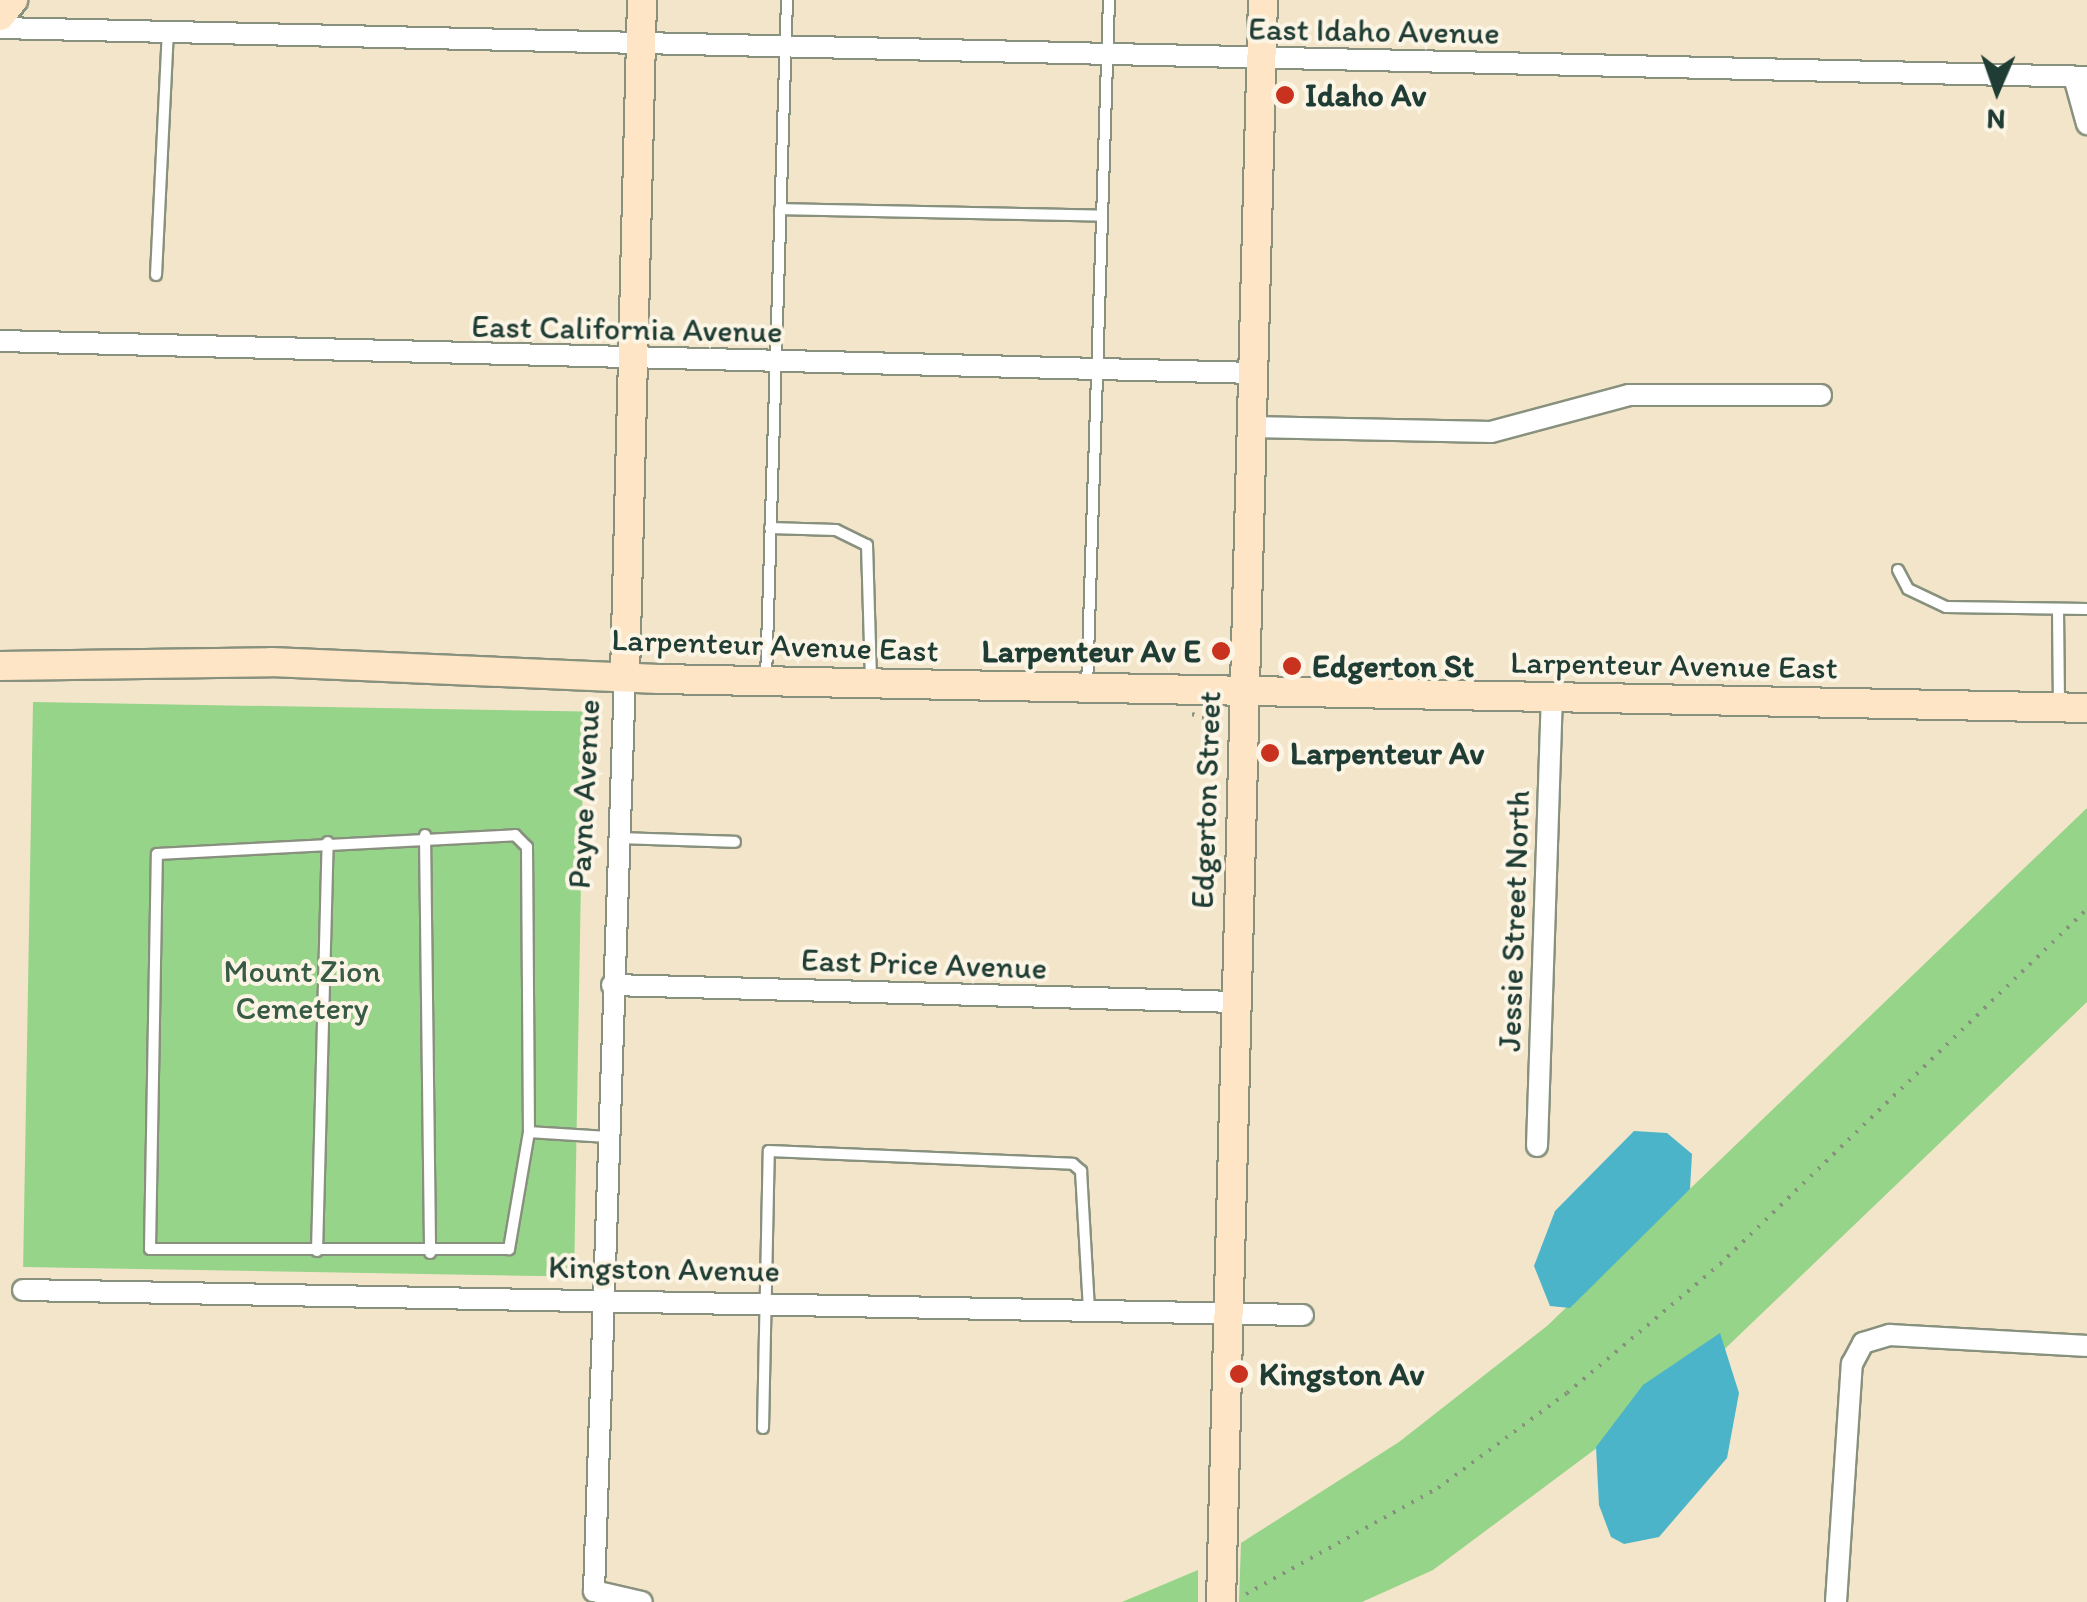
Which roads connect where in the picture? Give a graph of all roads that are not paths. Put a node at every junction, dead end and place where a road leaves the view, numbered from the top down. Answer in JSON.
{"nodes":[{"id":1,"x":13,"y":0,"type":"edge"},
{"id":2,"x":642,"y":0,"type":"edge"},
{"id":3,"x":787,"y":0,"type":"edge"},
{"id":4,"x":1109,"y":0,"type":"edge"},
{"id":5,"x":1263,"y":0,"type":"edge"},
{"id":6,"x":0,"y":16,"type":"edge"},
{"id":7,"x":0,"y":28,"type":"edge"},
{"id":8,"x":168,"y":32,"type":"junction"},
{"id":9,"x":640,"y":43,"type":"junction"},
{"id":10,"x":786,"y":44,"type":"junction"},
{"id":11,"x":1107,"y":54,"type":"junction"},
{"id":12,"x":1262,"y":59,"type":"junction"},
{"id":13,"x":2080,"y":77,"type":"edge"},
{"id":14,"x":2087,"y":124,"type":"edge"},
{"id":15,"x":780,"y":208,"type":"junction"},
{"id":16,"x":1102,"y":216,"type":"junction"},
{"id":17,"x":156,"y":275,"type":"dead end"},
{"id":18,"x":0,"y":342,"type":"edge"},
{"id":19,"x":631,"y":360,"type":"junction"},
{"id":20,"x":774,"y":362,"type":"junction"},
{"id":21,"x":1098,"y":370,"type":"junction"},
{"id":22,"x":1253,"y":373,"type":"junction"},
{"id":23,"x":1821,"y":395,"type":"dead end"},
{"id":24,"x":1251,"y":427,"type":"junction"},
{"id":25,"x":770,"y":528,"type":"junction"},
{"id":26,"x":1898,"y":570,"type":"dead end"},
{"id":27,"x":2087,"y":609,"type":"edge"},
{"id":28,"x":2058,"y":610,"type":"junction"},
{"id":29,"x":0,"y":666,"type":"edge"},
{"id":30,"x":625,"y":676,"type":"junction"},
{"id":31,"x":766,"y":682,"type":"junction"},
{"id":32,"x":871,"y":684,"type":"junction"},
{"id":33,"x":1087,"y":689,"type":"junction"},
{"id":34,"x":1245,"y":693,"type":"junction"},
{"id":35,"x":1552,"y":698,"type":"junction"},
{"id":36,"x":2073,"y":708,"type":"edge"},
{"id":37,"x":425,"y":835,"type":"junction"},
{"id":38,"x":615,"y":838,"type":"junction"},
{"id":39,"x":328,"y":842,"type":"junction"},
{"id":40,"x":735,"y":842,"type":"dead end"},
{"id":41,"x":612,"y":985,"type":"junction"},
{"id":42,"x":1235,"y":1002,"type":"junction"},
{"id":43,"x":529,"y":1132,"type":"junction"},
{"id":44,"x":607,"y":1136,"type":"junction"},
{"id":45,"x":1537,"y":1146,"type":"dead end"},
{"id":46,"x":317,"y":1252,"type":"junction"},
{"id":47,"x":430,"y":1253,"type":"junction"},
{"id":48,"x":23,"y":1290,"type":"dead end"},
{"id":49,"x":602,"y":1297,"type":"junction"},
{"id":50,"x":760,"y":1301,"type":"junction"},
{"id":51,"x":1088,"y":1309,"type":"junction"},
{"id":52,"x":1226,"y":1313,"type":"junction"},
{"id":53,"x":1303,"y":1315,"type":"dead end"},
{"id":54,"x":2087,"y":1346,"type":"edge"},
{"id":55,"x":762,"y":1428,"type":"dead end"},
{"id":56,"x":1231,"y":1600,"type":"edge"},
{"id":57,"x":642,"y":1602,"type":"edge"},
{"id":58,"x":1836,"y":1602,"type":"edge"}],
"edges":[{"from":1,"to":6,"type":"street"},
{"from":2,"to":9,"type":"street","name":"Payne Avenue"},
{"from":3,"to":10,"type":"lane"},
{"from":4,"to":11,"type":"lane"},
{"from":5,"to":12,"type":"street","name":"Edgerton Street"},
{"from":7,"to":8,"type":"street","name":"East Idaho Avenue"},
{"from":8,"to":9,"type":"street","name":"East Idaho Avenue"},
{"from":8,"to":17,"type":"lane"},
{"from":9,"to":10,"type":"street","name":"East Idaho Avenue"},
{"from":9,"to":19,"type":"street","name":"Payne Avenue"},
{"from":10,"to":11,"type":"street","name":"East Idaho Avenue"},
{"from":10,"to":15,"type":"lane"},
{"from":11,"to":12,"type":"street","name":"East Idaho Avenue"},
{"from":11,"to":16,"type":"lane"},
{"from":12,"to":13,"type":"street","name":"East Idaho Avenue"},
{"from":12,"to":22,"type":"street","name":"Edgerton Street"},
{"from":13,"to":14,"type":"street"},
{"from":15,"to":16,"type":"lane"},
{"from":15,"to":20,"type":"lane"},
{"from":16,"to":21,"type":"lane"},
{"from":18,"to":19,"type":"street","name":"East California Avenue"},
{"from":19,"to":20,"type":"street","name":"East California Avenue"},
{"from":19,"to":30,"type":"street","name":"Payne Avenue"},
{"from":20,"to":21,"type":"street","name":"East California Avenue"},
{"from":20,"to":25,"type":"lane"},
{"from":21,"to":22,"type":"street","name":"East California Avenue"},
{"from":21,"to":33,"type":"lane"},
{"from":22,"to":24,"type":"street","name":"Edgerton Street"},
{"from":23,"to":24,"type":"street"},
{"from":24,"to":34,"type":"street","name":"Edgerton Street"},
{"from":25,"to":31,"type":"lane"},
{"from":25,"to":32,"type":"lane"},
{"from":26,"to":28,"type":"lane"},
{"from":27,"to":28,"type":"lane"},
{"from":28,"to":36,"type":"lane"},
{"from":29,"to":30,"type":"street","name":"Larpenteur Avenue East"},
{"from":30,"to":31,"type":"street","name":"Larpenteur Avenue East"},
{"from":30,"to":38,"type":"street","name":"Payne Avenue"},
{"from":31,"to":32,"type":"street","name":"Larpenteur Avenue East"},
{"from":32,"to":33,"type":"street","name":"Larpenteur Avenue East"},
{"from":33,"to":34,"type":"street","name":"Larpenteur Avenue East"},
{"from":34,"to":35,"type":"street","name":"Larpenteur Avenue East"},
{"from":34,"to":42,"type":"street","name":"Edgerton Street"},
{"from":35,"to":36,"type":"street","name":"Larpenteur Avenue East"},
{"from":35,"to":45,"type":"street","name":"Jessie Street North"},
{"from":37,"to":39,"type":"lane"},
{"from":37,"to":43,"type":"lane"},
{"from":37,"to":47,"type":"lane"},
{"from":38,"to":40,"type":"lane"},
{"from":38,"to":41,"type":"street","name":"Payne Avenue"},
{"from":39,"to":46,"type":"lane"},
{"from":39,"to":46,"type":"lane"},
{"from":41,"to":42,"type":"street","name":"East Price Avenue"},
{"from":41,"to":44,"type":"street","name":"Payne Avenue"},
{"from":42,"to":52,"type":"street","name":"Edgerton Street"},
{"from":43,"to":44,"type":"lane"},
{"from":43,"to":47,"type":"lane"},
{"from":44,"to":49,"type":"street","name":"Payne Avenue"},
{"from":46,"to":47,"type":"lane"},
{"from":48,"to":49,"type":"street","name":"Kingston Avenue"},
{"from":49,"to":50,"type":"street","name":"Kingston Avenue"},
{"from":49,"to":57,"type":"street","name":"Payne Avenue"},
{"from":50,"to":51,"type":"street","name":"Kingston Avenue"},
{"from":50,"to":51,"type":"lane"},
{"from":50,"to":55,"type":"lane"},
{"from":51,"to":52,"type":"street","name":"Kingston Avenue"},
{"from":52,"to":53,"type":"street","name":"Kingston Avenue"},
{"from":52,"to":56,"type":"street","name":"Edgerton Street"},
{"from":54,"to":58,"type":"street"}]}
